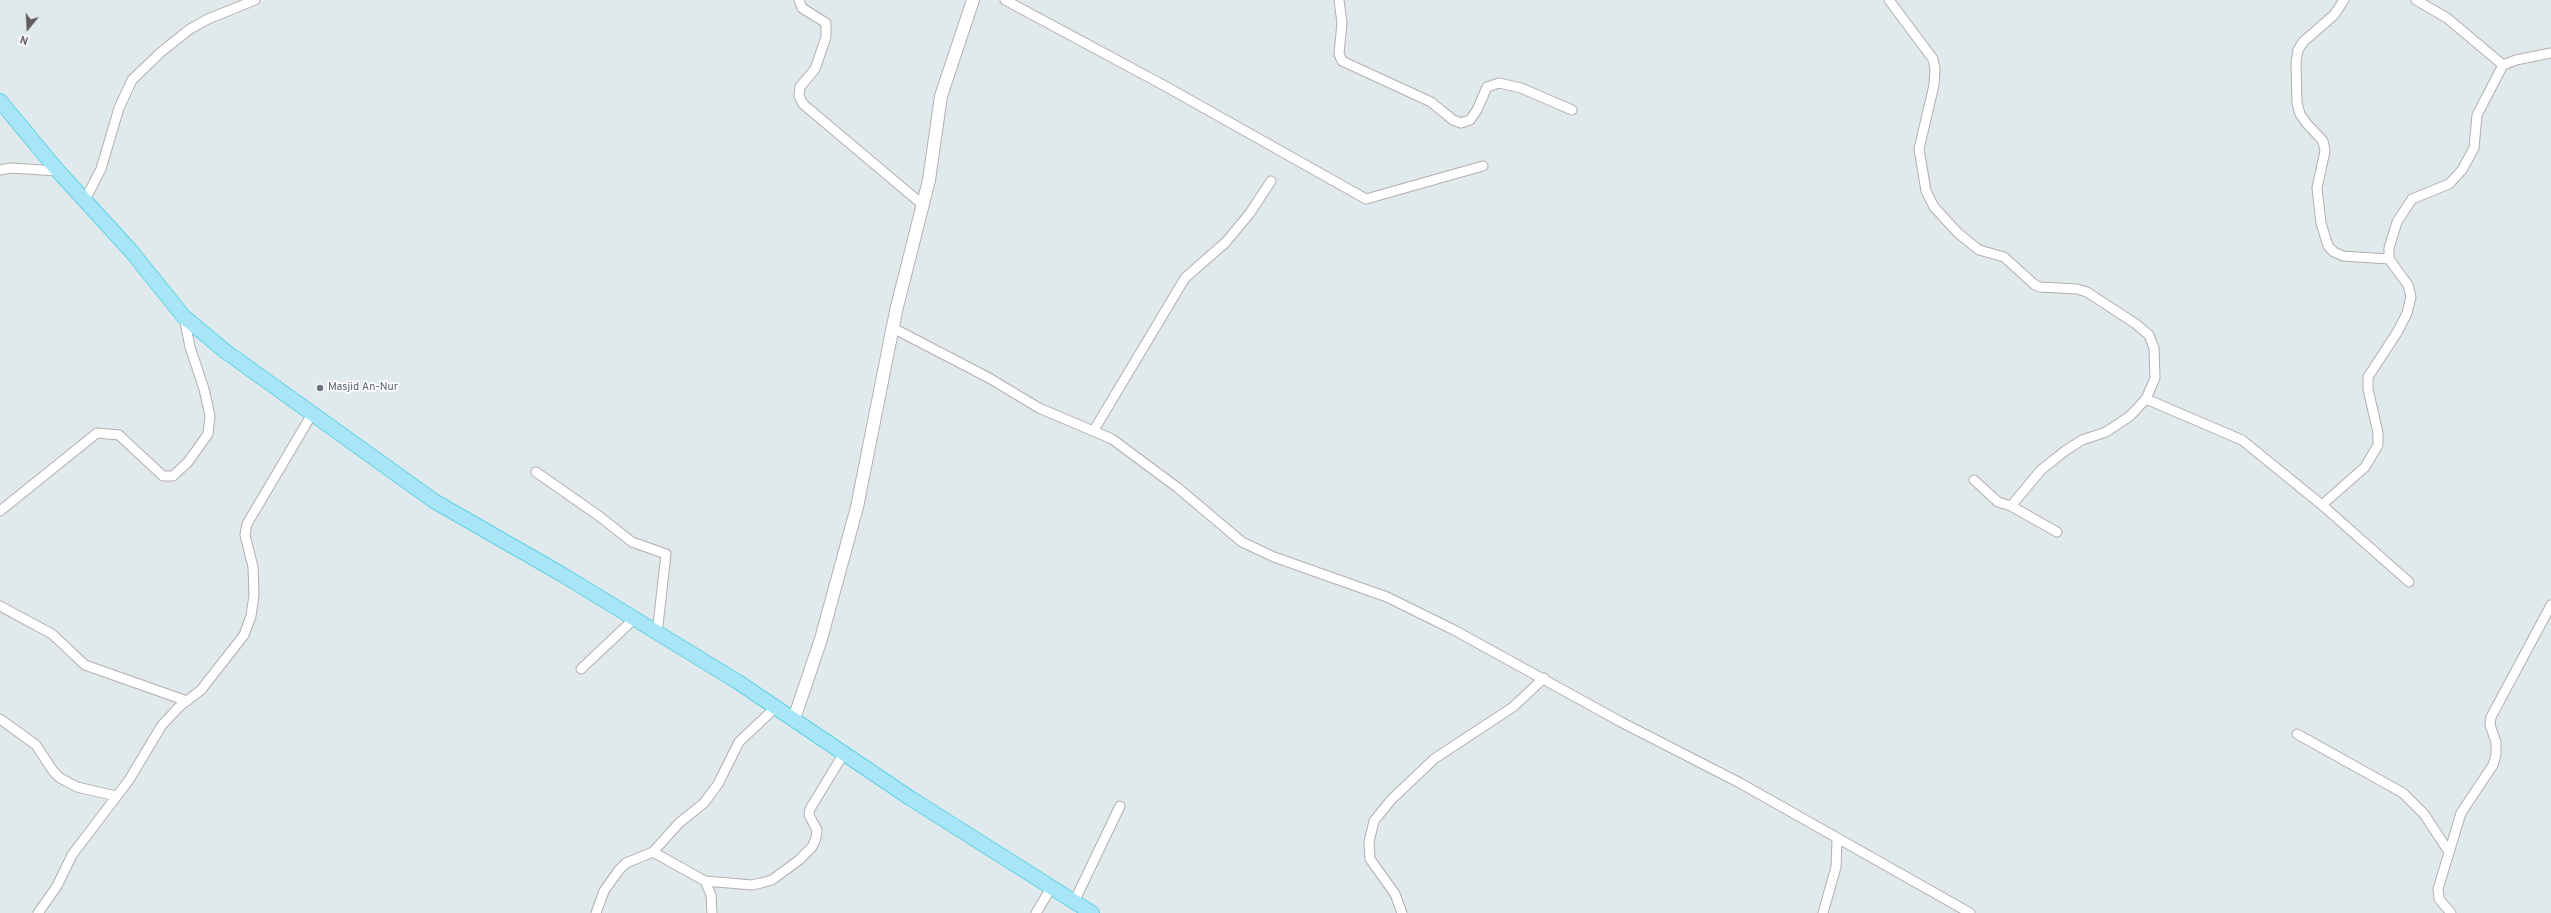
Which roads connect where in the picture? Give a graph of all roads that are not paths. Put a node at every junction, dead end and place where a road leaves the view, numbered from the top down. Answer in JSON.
{"nodes":[{"id":1,"x":255,"y":0,"type":"edge"},
{"id":2,"x":799,"y":0,"type":"edge"},
{"id":3,"x":973,"y":0,"type":"edge"},
{"id":4,"x":1005,"y":0,"type":"edge"},
{"id":5,"x":1339,"y":0,"type":"edge"},
{"id":6,"x":1889,"y":0,"type":"edge"},
{"id":7,"x":2344,"y":0,"type":"edge"},
{"id":8,"x":2416,"y":0,"type":"edge"},
{"id":9,"x":2551,"y":53,"type":"edge"},
{"id":10,"x":2503,"y":65,"type":"junction"},
{"id":11,"x":0,"y":101,"type":"edge"},
{"id":12,"x":1572,"y":110,"type":"dead end"},
{"id":13,"x":1482,"y":166,"type":"dead end"},
{"id":14,"x":0,"y":170,"type":"edge"},
{"id":15,"x":58,"y":171,"type":"junction"},
{"id":16,"x":1271,"y":181,"type":"dead end"},
{"id":17,"x":85,"y":200,"type":"junction"},
{"id":18,"x":923,"y":205,"type":"junction"},
{"id":19,"x":2389,"y":259,"type":"junction"},
{"id":20,"x":184,"y":317,"type":"junction"},
{"id":21,"x":893,"y":328,"type":"junction"},
{"id":22,"x":2146,"y":398,"type":"junction"},
{"id":23,"x":312,"y":414,"type":"junction"},
{"id":24,"x":1094,"y":430,"type":"junction"},
{"id":25,"x":536,"y":472,"type":"dead end"},
{"id":26,"x":1974,"y":480,"type":"dead end"},
{"id":27,"x":2322,"y":505,"type":"junction"},
{"id":28,"x":2011,"y":506,"type":"junction"},
{"id":29,"x":0,"y":511,"type":"edge"},
{"id":30,"x":2057,"y":532,"type":"dead end"},
{"id":31,"x":2409,"y":582,"type":"dead end"},
{"id":32,"x":2551,"y":605,"type":"edge"},
{"id":33,"x":0,"y":606,"type":"edge"},
{"id":34,"x":634,"y":619,"type":"junction"},
{"id":35,"x":657,"y":634,"type":"junction"},
{"id":36,"x":581,"y":669,"type":"dead end"},
{"id":37,"x":1544,"y":678,"type":"junction"},
{"id":38,"x":187,"y":702,"type":"junction"},
{"id":39,"x":776,"y":707,"type":"junction"},
{"id":40,"x":0,"y":719,"type":"edge"},
{"id":41,"x":794,"y":719,"type":"junction"},
{"id":42,"x":2297,"y":734,"type":"dead end"},
{"id":43,"x":844,"y":753,"type":"junction"},
{"id":44,"x":116,"y":796,"type":"junction"},
{"id":45,"x":1120,"y":806,"type":"dead end"},
{"id":46,"x":1837,"y":840,"type":"junction"},
{"id":47,"x":653,"y":852,"type":"junction"},
{"id":48,"x":2449,"y":852,"type":"junction"},
{"id":49,"x":705,"y":881,"type":"junction"},
{"id":50,"x":1051,"y":888,"type":"junction"},
{"id":51,"x":1074,"y":902,"type":"junction"},
{"id":52,"x":38,"y":913,"type":"edge"},
{"id":53,"x":596,"y":913,"type":"edge"},
{"id":54,"x":712,"y":913,"type":"edge"},
{"id":55,"x":1036,"y":913,"type":"edge"},
{"id":56,"x":1092,"y":913,"type":"edge"},
{"id":57,"x":1402,"y":913,"type":"edge"},
{"id":58,"x":1822,"y":913,"type":"edge"},
{"id":59,"x":1970,"y":913,"type":"edge"},
{"id":60,"x":2451,"y":913,"type":"edge"}],
"edges":[{"from":1,"to":17,"type":"street"},
{"from":2,"to":18,"type":"street"},
{"from":3,"to":18,"type":"street"},
{"from":4,"to":13,"type":"street"},
{"from":5,"to":12,"type":"street"},
{"from":6,"to":22,"type":"street"},
{"from":7,"to":19,"type":"street"},
{"from":8,"to":10,"type":"street"},
{"from":9,"to":10,"type":"street"},
{"from":10,"to":19,"type":"street"},
{"from":11,"to":15,"type":"main road"},
{"from":14,"to":15,"type":"street"},
{"from":15,"to":17,"type":"main road"},
{"from":16,"to":24,"type":"street"},
{"from":17,"to":20,"type":"main road"},
{"from":18,"to":21,"type":"street"},
{"from":19,"to":27,"type":"street"},
{"from":20,"to":23,"type":"main road"},
{"from":20,"to":29,"type":"street"},
{"from":21,"to":24,"type":"street"},
{"from":21,"to":41,"type":"street"},
{"from":22,"to":27,"type":"street"},
{"from":22,"to":28,"type":"street"},
{"from":23,"to":34,"type":"main road"},
{"from":23,"to":38,"type":"street"},
{"from":24,"to":37,"type":"street"},
{"from":25,"to":35,"type":"street"},
{"from":26,"to":28,"type":"street"},
{"from":27,"to":31,"type":"street"},
{"from":28,"to":30,"type":"street"},
{"from":32,"to":48,"type":"street"},
{"from":33,"to":38,"type":"street"},
{"from":34,"to":35,"type":"main road"},
{"from":34,"to":36,"type":"street"},
{"from":35,"to":39,"type":"main road"},
{"from":37,"to":46,"type":"street"},
{"from":37,"to":57,"type":"street"},
{"from":38,"to":44,"type":"street"},
{"from":39,"to":41,"type":"main road"},
{"from":39,"to":47,"type":"street"},
{"from":40,"to":44,"type":"street"},
{"from":41,"to":43,"type":"main road"},
{"from":42,"to":48,"type":"street"},
{"from":43,"to":49,"type":"street"},
{"from":43,"to":50,"type":"main road"},
{"from":44,"to":52,"type":"street"},
{"from":45,"to":51,"type":"street"},
{"from":46,"to":58,"type":"street"},
{"from":46,"to":59,"type":"street"},
{"from":47,"to":49,"type":"street"},
{"from":47,"to":53,"type":"street"},
{"from":48,"to":60,"type":"street"},
{"from":49,"to":54,"type":"street"},
{"from":50,"to":51,"type":"main road"},
{"from":50,"to":55,"type":"street"},
{"from":51,"to":56,"type":"main road"}]}
